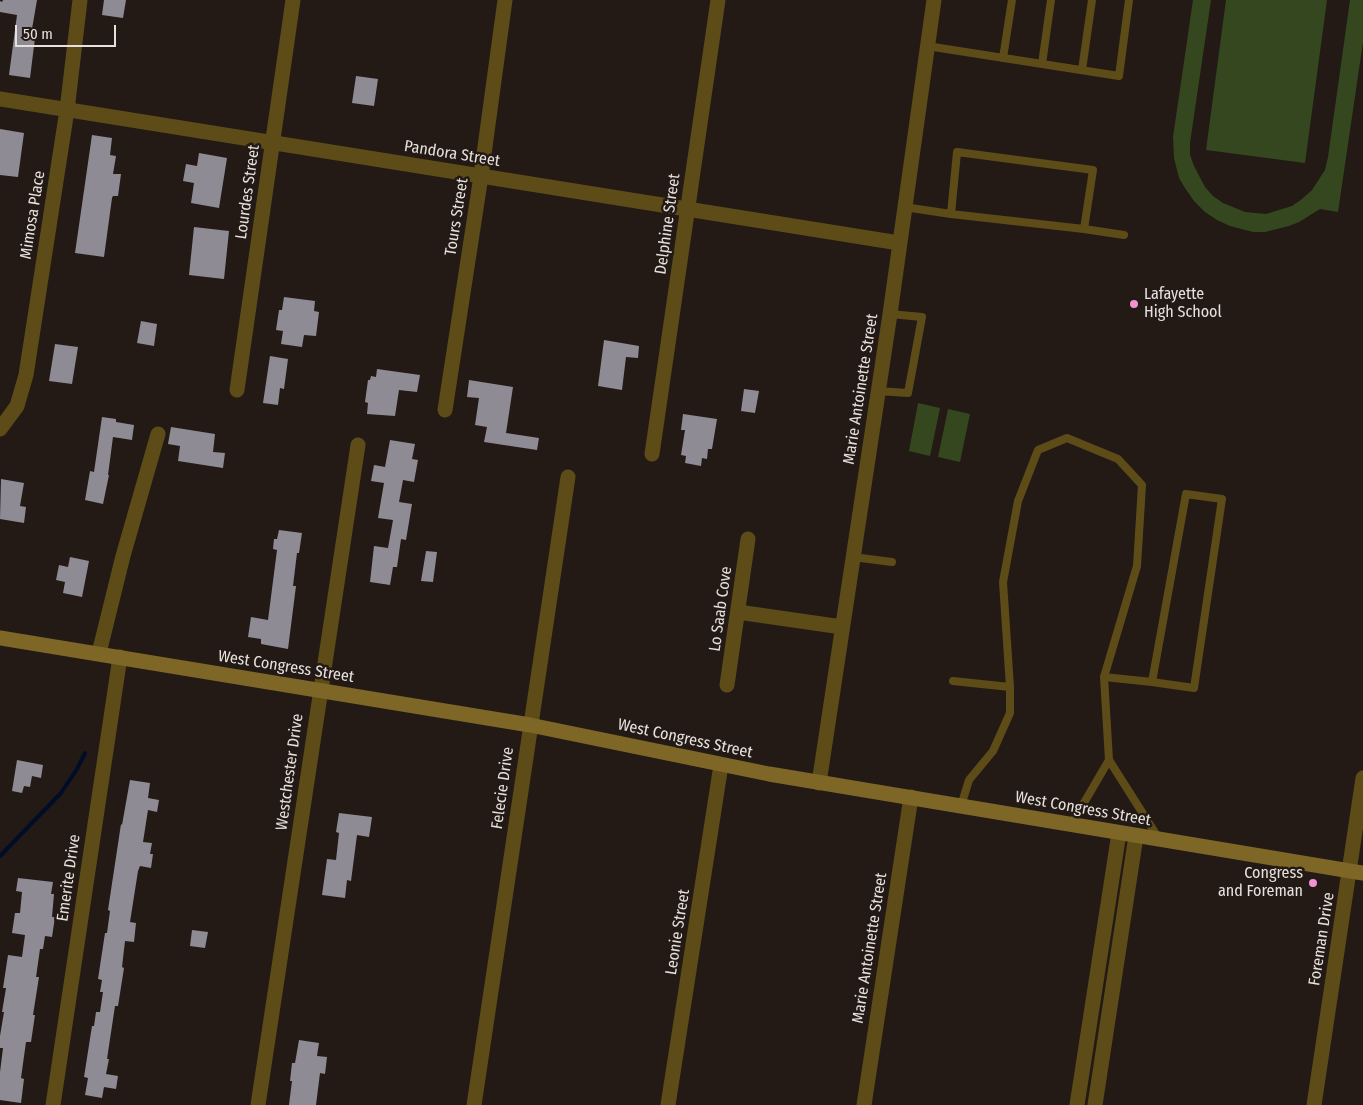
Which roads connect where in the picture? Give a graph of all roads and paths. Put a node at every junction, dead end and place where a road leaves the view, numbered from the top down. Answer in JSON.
{"nodes":[{"id":1,"x":80,"y":0,"type":"edge"},
{"id":2,"x":292,"y":0,"type":"edge"},
{"id":3,"x":505,"y":0,"type":"edge"},
{"id":4,"x":718,"y":0,"type":"edge"},
{"id":5,"x":934,"y":0,"type":"edge"},
{"id":6,"x":1012,"y":0,"type":"edge"},
{"id":7,"x":1051,"y":0,"type":"edge"},
{"id":8,"x":1092,"y":0,"type":"edge"},
{"id":9,"x":1129,"y":0,"type":"edge"},
{"id":10,"x":927,"y":46,"type":"junction"},
{"id":11,"x":1003,"y":58,"type":"junction"},
{"id":12,"x":1042,"y":64,"type":"junction"},
{"id":13,"x":1082,"y":70,"type":"junction"},
{"id":14,"x":0,"y":99,"type":"edge"},
{"id":15,"x":67,"y":110,"type":"junction"},
{"id":16,"x":273,"y":142,"type":"junction"},
{"id":17,"x":481,"y":176,"type":"junction"},
{"id":18,"x":904,"y":207,"type":"junction"},
{"id":19,"x":688,"y":210,"type":"junction"},
{"id":20,"x":952,"y":214,"type":"junction"},
{"id":21,"x":1084,"y":229,"type":"junction"},
{"id":22,"x":1124,"y":235,"type":"dead end"},
{"id":23,"x":899,"y":243,"type":"junction"},
{"id":24,"x":890,"y":314,"type":"junction"},
{"id":25,"x":237,"y":390,"type":"dead end"},
{"id":26,"x":878,"y":391,"type":"junction"},
{"id":27,"x":445,"y":410,"type":"dead end"},
{"id":28,"x":0,"y":429,"type":"edge"},
{"id":29,"x":158,"y":434,"type":"dead end"},
{"id":30,"x":358,"y":445,"type":"dead end"},
{"id":31,"x":652,"y":454,"type":"dead end"},
{"id":32,"x":568,"y":477,"type":"dead end"},
{"id":33,"x":748,"y":539,"type":"dead end"},
{"id":34,"x":852,"y":557,"type":"junction"},
{"id":35,"x":892,"y":562,"type":"dead end"},
{"id":36,"x":738,"y":612,"type":"junction"},
{"id":37,"x":842,"y":627,"type":"junction"},
{"id":38,"x":0,"y":638,"type":"edge"},
{"id":39,"x":99,"y":653,"type":"junction"},
{"id":40,"x":120,"y":657,"type":"junction"},
{"id":41,"x":1104,"y":678,"type":"junction"},
{"id":42,"x":953,"y":681,"type":"dead end"},
{"id":43,"x":1152,"y":682,"type":"junction"},
{"id":44,"x":727,"y":685,"type":"dead end"},
{"id":45,"x":1010,"y":687,"type":"junction"},
{"id":46,"x":320,"y":691,"type":"junction"},
{"id":47,"x":530,"y":725,"type":"junction"},
{"id":48,"x":1109,"y":760,"type":"junction"},
{"id":49,"x":721,"y":765,"type":"junction"},
{"id":50,"x":1363,"y":778,"type":"edge"},
{"id":51,"x":819,"y":783,"type":"junction"},
{"id":52,"x":911,"y":797,"type":"junction"},
{"id":53,"x":961,"y":806,"type":"junction"},
{"id":54,"x":1071,"y":825,"type":"junction"},
{"id":55,"x":1119,"y":833,"type":"junction"},
{"id":56,"x":1136,"y":836,"type":"junction"},
{"id":57,"x":1159,"y":839,"type":"junction"},
{"id":58,"x":1356,"y":872,"type":"edge"},
{"id":59,"x":1102,"y":944,"type":"junction"},
{"id":60,"x":1118,"y":946,"type":"junction"},
{"id":61,"x":1095,"y":987,"type":"junction"},
{"id":62,"x":1112,"y":990,"type":"junction"},
{"id":63,"x":1079,"y":1089,"type":"junction"},
{"id":64,"x":1096,"y":1098,"type":"edge"},
{"id":65,"x":53,"y":1105,"type":"edge"},
{"id":66,"x":258,"y":1105,"type":"edge"},
{"id":67,"x":474,"y":1105,"type":"edge"},
{"id":68,"x":668,"y":1105,"type":"edge"},
{"id":69,"x":864,"y":1105,"type":"edge"},
{"id":70,"x":1077,"y":1105,"type":"edge"},
{"id":71,"x":1314,"y":1105,"type":"edge"}],
"edges":[{"from":1,"to":15,"type":"street","name":"Mimosa Place"},
{"from":2,"to":16,"type":"street","name":"Lourdes Street"},
{"from":3,"to":17,"type":"street","name":"Tours Street"},
{"from":4,"to":19,"type":"street","name":"Delphine Street"},
{"from":5,"to":10,"type":"street","name":"Marie Antoinette Street"},
{"from":6,"to":11,"type":"lane"},
{"from":7,"to":12,"type":"lane"},
{"from":8,"to":13,"type":"lane"},
{"from":9,"to":13,"type":"lane"},
{"from":10,"to":11,"type":"lane"},
{"from":10,"to":18,"type":"street","name":"Marie Antoinette Street"},
{"from":11,"to":12,"type":"lane"},
{"from":12,"to":13,"type":"lane"},
{"from":14,"to":15,"type":"street","name":"Pandora Street"},
{"from":15,"to":16,"type":"street","name":"Pandora Street"},
{"from":15,"to":28,"type":"street","name":"Mimosa Place"},
{"from":16,"to":17,"type":"street","name":"Pandora Street"},
{"from":16,"to":25,"type":"street","name":"Lourdes Street"},
{"from":17,"to":19,"type":"street","name":"Pandora Street"},
{"from":17,"to":27,"type":"street","name":"Tours Street"},
{"from":18,"to":20,"type":"lane"},
{"from":18,"to":23,"type":"street","name":"Marie Antoinette Street"},
{"from":19,"to":23,"type":"street","name":"Pandora Street"},
{"from":19,"to":31,"type":"street","name":"Delphine Street"},
{"from":20,"to":21,"type":"lane"},
{"from":20,"to":21,"type":"lane"},
{"from":21,"to":22,"type":"lane"},
{"from":23,"to":24,"type":"street","name":"Marie Antoinette Street"},
{"from":24,"to":26,"type":"street","name":"Marie Antoinette Street"},
{"from":24,"to":26,"type":"lane"},
{"from":26,"to":34,"type":"street","name":"Marie Antoinette Street"},
{"from":29,"to":39,"type":"street"},
{"from":30,"to":46,"type":"street","name":"Westchester Drive"},
{"from":32,"to":47,"type":"street","name":"Felecie Drive"},
{"from":33,"to":36,"type":"street","name":"Lo Saab Cove"},
{"from":34,"to":35,"type":"lane"},
{"from":34,"to":37,"type":"street","name":"Marie Antoinette Street"},
{"from":36,"to":37,"type":"street"},
{"from":36,"to":44,"type":"street","name":"Lo Saab Cove"},
{"from":37,"to":51,"type":"street","name":"Marie Antoinette Street"},
{"from":38,"to":39,"type":"main road","name":"West Congress Street"},
{"from":39,"to":40,"type":"main road","name":"West Congress Street"},
{"from":40,"to":46,"type":"main road","name":"West Congress Street"},
{"from":40,"to":65,"type":"street","name":"Emerite Drive"},
{"from":41,"to":43,"type":"lane"},
{"from":41,"to":45,"type":"lane"},
{"from":41,"to":48,"type":"lane"},
{"from":42,"to":45,"type":"lane"},
{"from":43,"to":43,"type":"lane"},
{"from":45,"to":53,"type":"lane"},
{"from":46,"to":47,"type":"main road","name":"West Congress Street"},
{"from":46,"to":66,"type":"street","name":"Westchester Drive"},
{"from":47,"to":49,"type":"main road","name":"West Congress Street"},
{"from":47,"to":67,"type":"street","name":"Felecie Drive"},
{"from":48,"to":54,"type":"lane"},
{"from":48,"to":57,"type":"lane"},
{"from":49,"to":51,"type":"main road","name":"West Congress Street"},
{"from":49,"to":68,"type":"street","name":"Leonie Street"},
{"from":50,"to":58,"type":"street","name":"Foreman Drive"},
{"from":51,"to":52,"type":"main road","name":"West Congress Street"},
{"from":52,"to":53,"type":"main road","name":"West Congress Street"},
{"from":52,"to":69,"type":"street","name":"Marie Antoinette Street"},
{"from":53,"to":54,"type":"main road","name":"West Congress Street"},
{"from":54,"to":55,"type":"main road","name":"West Congress Street"},
{"from":55,"to":56,"type":"main road","name":"West Congress Street"},
{"from":55,"to":59,"type":"street"},
{"from":56,"to":57,"type":"main road","name":"West Congress Street"},
{"from":56,"to":60,"type":"street"},
{"from":57,"to":58,"type":"main road","name":"West Congress Street"},
{"from":58,"to":71,"type":"street","name":"Foreman Drive"},
{"from":59,"to":60,"type":"street"},
{"from":59,"to":61,"type":"street"},
{"from":60,"to":62,"type":"street"},
{"from":61,"to":62,"type":"street"},
{"from":61,"to":63,"type":"street"},
{"from":62,"to":64,"type":"street"},
{"from":63,"to":64,"type":"street"},
{"from":63,"to":70,"type":"street"}]}
